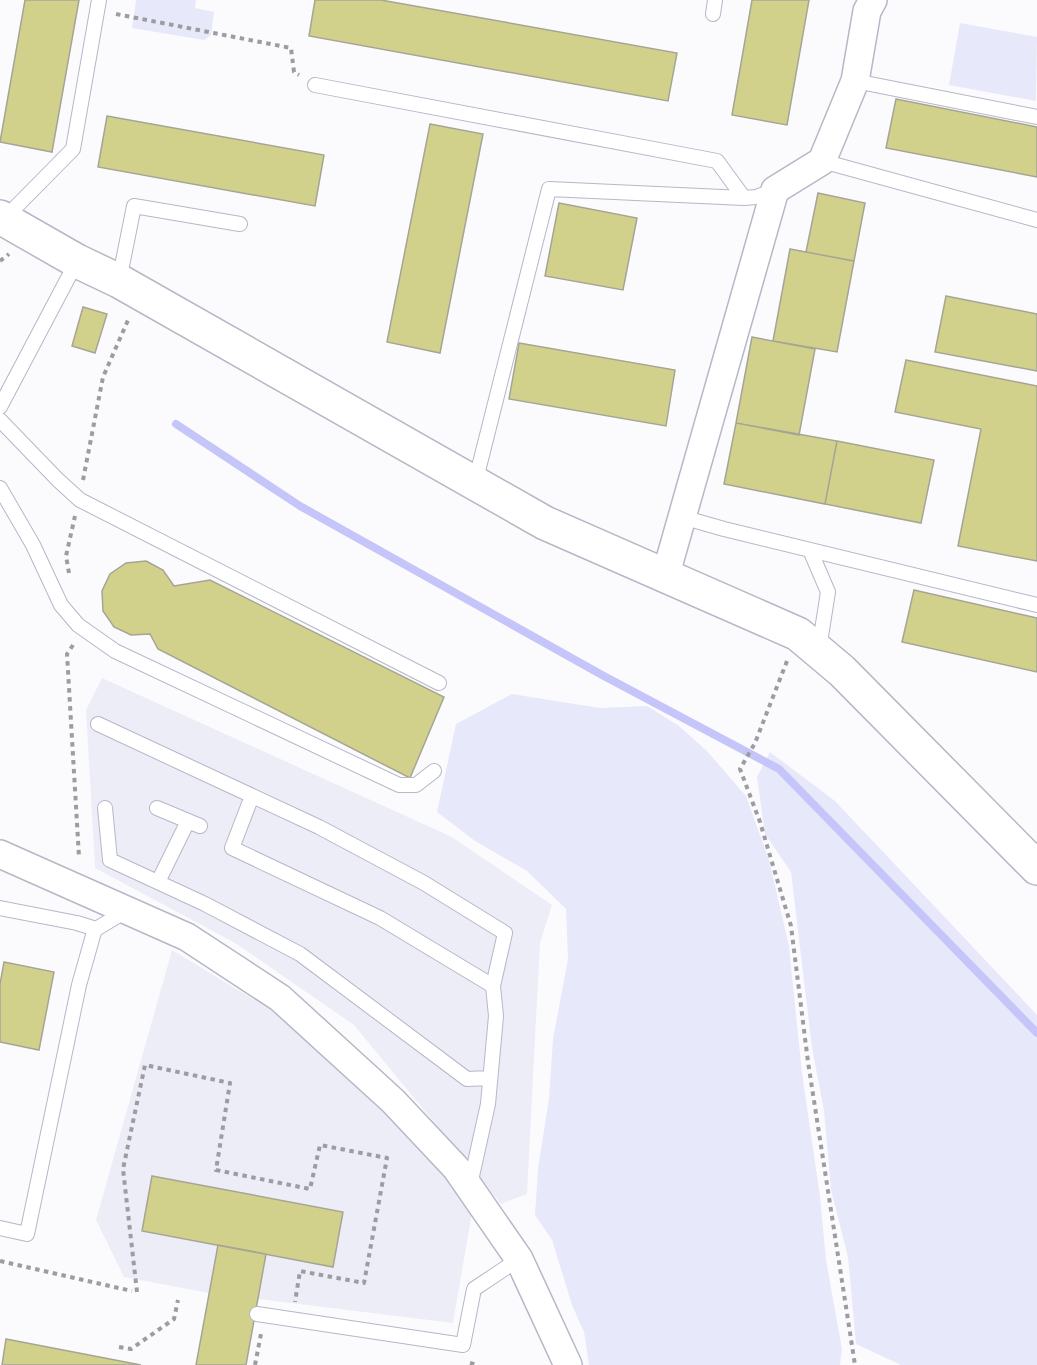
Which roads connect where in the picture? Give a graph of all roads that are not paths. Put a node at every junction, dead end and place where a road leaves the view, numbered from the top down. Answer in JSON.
{"nodes":[{"id":1,"x":715,"y":0,"type":"edge"},
{"id":2,"x":873,"y":0,"type":"edge"},
{"id":3,"x":98,"y":5,"type":"edge"},
{"id":4,"x":713,"y":14,"type":"dead end"},
{"id":5,"x":855,"y":81,"type":"junction"},
{"id":6,"x":315,"y":85,"type":"road end"},
{"id":7,"x":1037,"y":117,"type":"edge"},
{"id":8,"x":822,"y":161,"type":"junction"},
{"id":9,"x":775,"y":190,"type":"junction"},
{"id":10,"x":744,"y":198,"type":"junction"},
{"id":11,"x":2,"y":218,"type":"edge"},
{"id":12,"x":1037,"y":220,"type":"edge"},
{"id":13,"x":240,"y":224,"type":"dead end"},
{"id":14,"x":77,"y":261,"type":"junction"},
{"id":15,"x":119,"y":281,"type":"junction"},
{"id":16,"x":0,"y":407,"type":"edge"},
{"id":17,"x":0,"y":420,"type":"edge"},
{"id":18,"x":476,"y":483,"type":"junction"},
{"id":19,"x":0,"y":488,"type":"edge"},
{"id":20,"x":682,"y":517,"type":"junction"},
{"id":21,"x":810,"y":550,"type":"junction"},
{"id":22,"x":665,"y":577,"type":"junction"},
{"id":23,"x":1037,"y":605,"type":"edge"},
{"id":24,"x":805,"y":652,"type":"junction"},
{"id":25,"x":439,"y":682,"type":"dead end"},
{"id":26,"x":98,"y":724,"type":"dead end"},
{"id":27,"x":434,"y":771,"type":"dead end"},
{"id":28,"x":252,"y":796,"type":"junction"},
{"id":29,"x":105,"y":808,"type":"dead end"},
{"id":30,"x":157,"y":808,"type":"dead end"},
{"id":31,"x":0,"y":854,"type":"edge"},
{"id":32,"x":1037,"y":868,"type":"edge"},
{"id":33,"x":158,"y":882,"type":"junction"},
{"id":34,"x":0,"y":908,"type":"edge"},
{"id":35,"x":126,"y":911,"type":"junction"},
{"id":36,"x":96,"y":929,"type":"junction"},
{"id":37,"x":493,"y":986,"type":"junction"},
{"id":38,"x":490,"y":1078,"type":"junction"},
{"id":39,"x":469,"y":1187,"type":"junction"},
{"id":40,"x":0,"y":1228,"type":"edge"},
{"id":41,"x":519,"y":1259,"type":"junction"},
{"id":42,"x":261,"y":1315,"type":"road end"},
{"id":43,"x":568,"y":1365,"type":"edge"}],
"edges":[{"from":1,"to":4,"type":"lane"},
{"from":2,"to":5,"type":"street"},
{"from":3,"to":11,"type":"lane"},
{"from":5,"to":7,"type":"lane"},
{"from":5,"to":8,"type":"street"},
{"from":6,"to":10,"type":"lane"},
{"from":8,"to":9,"type":"street"},
{"from":8,"to":12,"type":"lane"},
{"from":9,"to":10,"type":"lane"},
{"from":9,"to":20,"type":"street"},
{"from":10,"to":18,"type":"lane"},
{"from":11,"to":14,"type":"street"},
{"from":13,"to":15,"type":"lane"},
{"from":14,"to":15,"type":"street"},
{"from":14,"to":16,"type":"lane"},
{"from":15,"to":18,"type":"street"},
{"from":17,"to":25,"type":"lane"},
{"from":18,"to":22,"type":"street"},
{"from":19,"to":27,"type":"lane"},
{"from":20,"to":21,"type":"lane"},
{"from":20,"to":22,"type":"street"},
{"from":21,"to":23,"type":"lane"},
{"from":21,"to":24,"type":"lane"},
{"from":22,"to":24,"type":"street"},
{"from":24,"to":32,"type":"street"},
{"from":26,"to":28,"type":"lane"},
{"from":28,"to":37,"type":"lane"},
{"from":28,"to":37,"type":"lane"},
{"from":29,"to":33,"type":"lane"},
{"from":30,"to":33,"type":"lane"},
{"from":31,"to":35,"type":"street"},
{"from":33,"to":38,"type":"lane"},
{"from":34,"to":36,"type":"lane"},
{"from":35,"to":36,"type":"lane"},
{"from":35,"to":39,"type":"street"},
{"from":36,"to":40,"type":"lane"},
{"from":37,"to":38,"type":"lane"},
{"from":38,"to":39,"type":"lane"},
{"from":39,"to":41,"type":"street"},
{"from":41,"to":42,"type":"lane"},
{"from":41,"to":43,"type":"street"}]}
